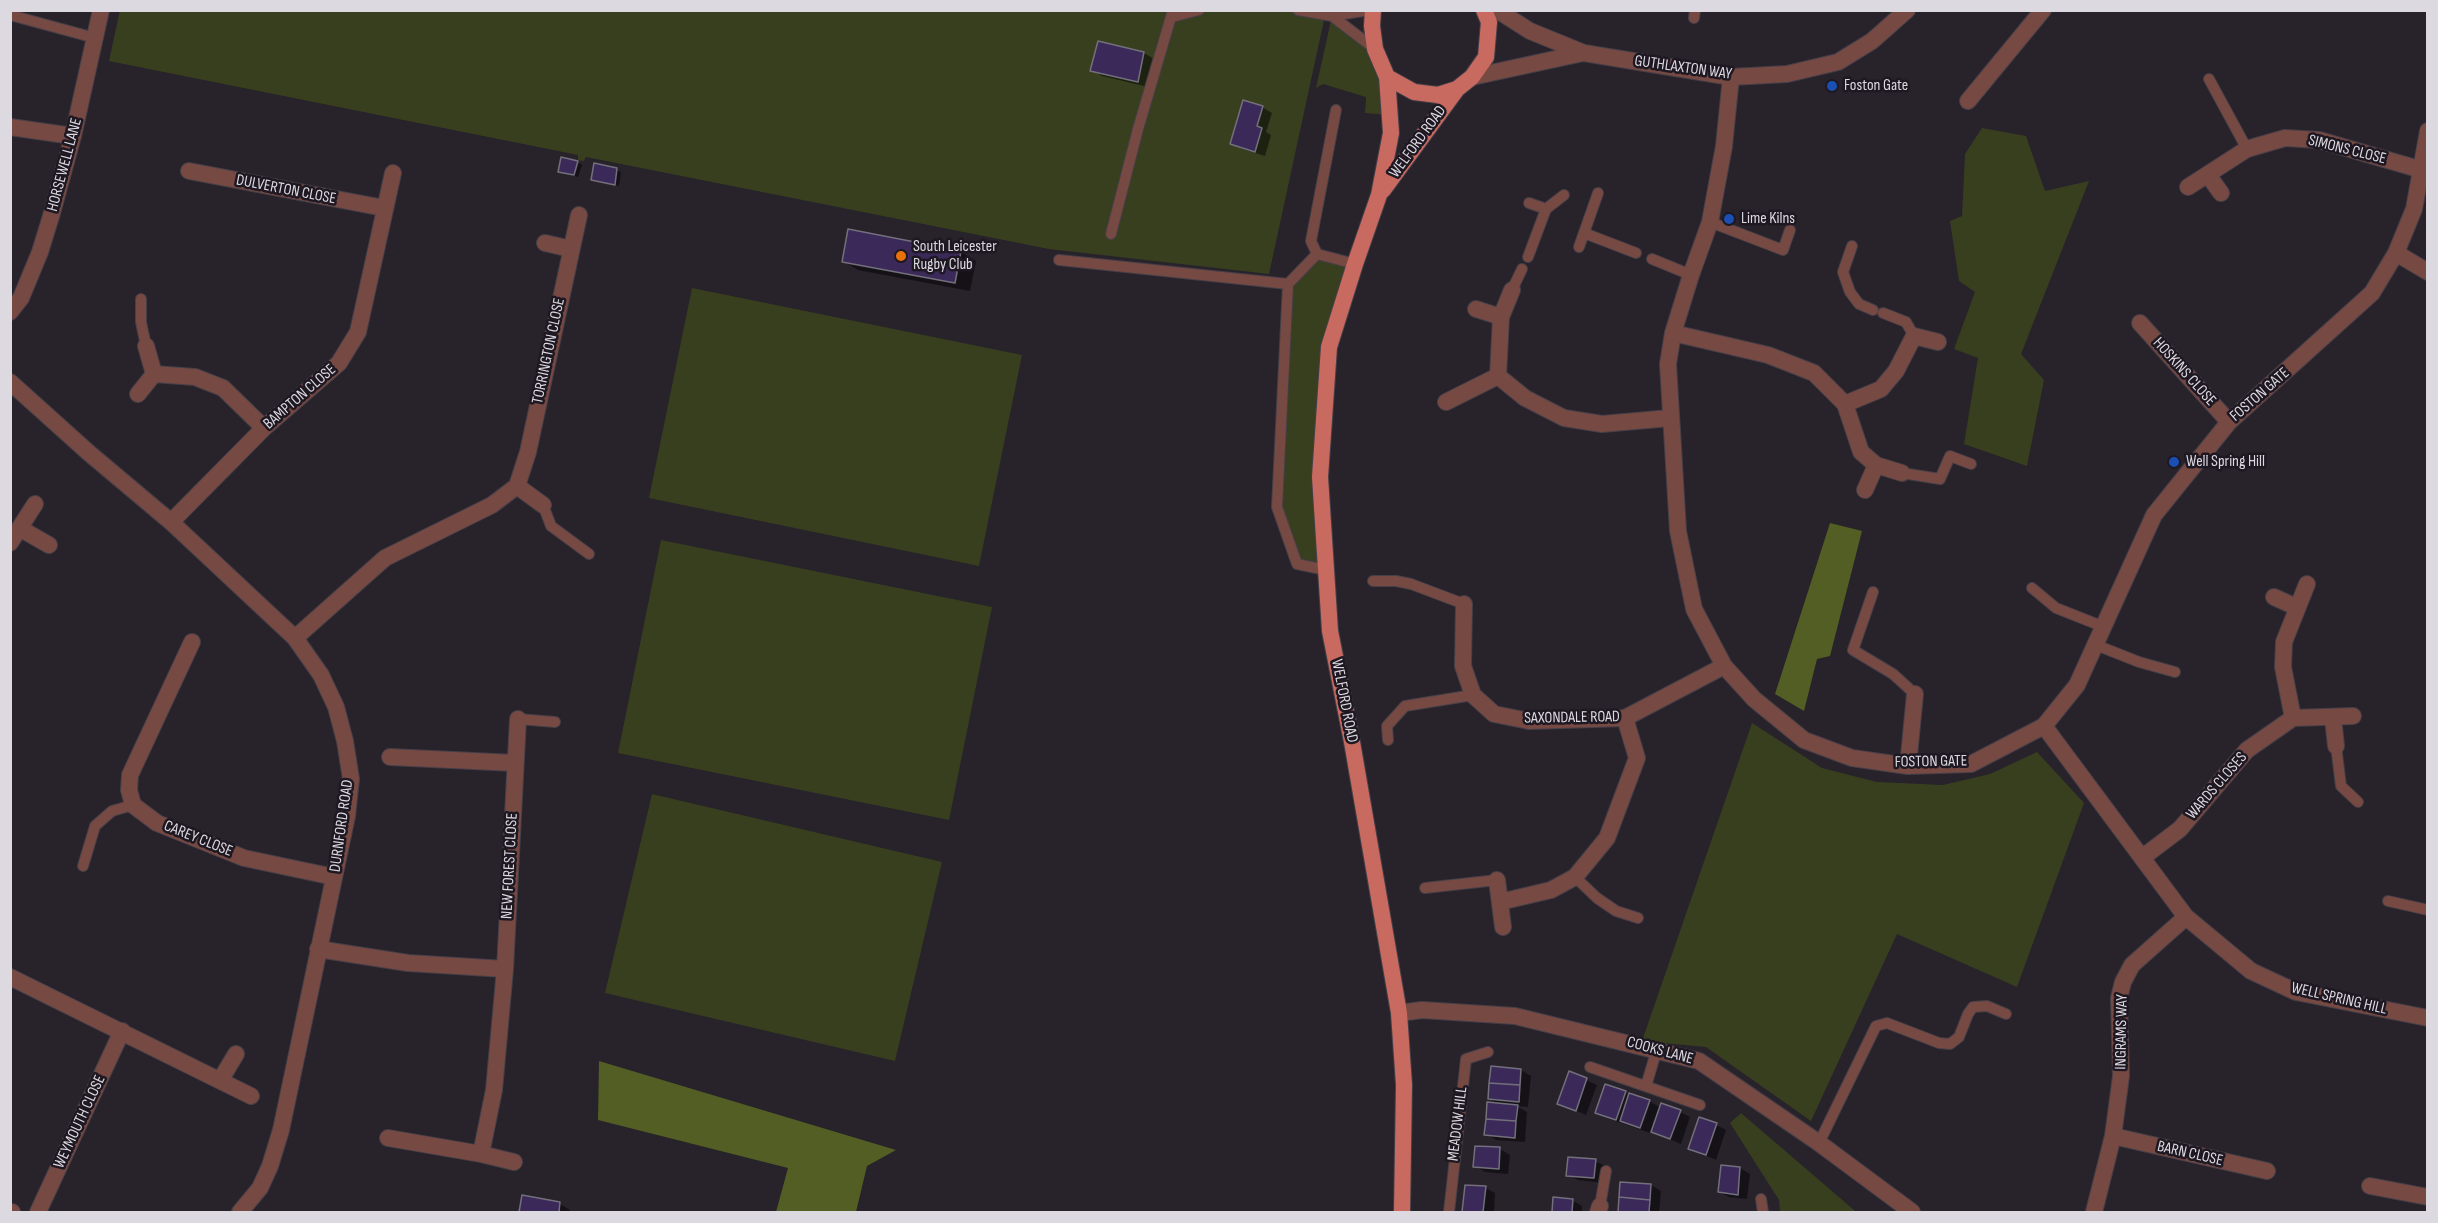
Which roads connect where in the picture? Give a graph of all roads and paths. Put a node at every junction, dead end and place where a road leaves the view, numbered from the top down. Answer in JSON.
{"nodes":[{"id":1,"x":101,"y":10,"type":"edge"},
{"id":2,"x":1198,"y":10,"type":"edge"},
{"id":3,"x":1298,"y":10,"type":"edge"},
{"id":4,"x":1371,"y":10,"type":"edge"},
{"id":5,"x":1484,"y":10,"type":"edge"},
{"id":6,"x":1497,"y":10,"type":"edge"},
{"id":7,"x":1907,"y":10,"type":"edge"},
{"id":8,"x":2043,"y":10,"type":"edge"},
{"id":9,"x":1172,"y":14,"type":"edge"},
{"id":10,"x":10,"y":15,"type":"edge"},
{"id":11,"x":1332,"y":16,"type":"junction"},
{"id":12,"x":95,"y":38,"type":"junction"},
{"id":13,"x":1375,"y":49,"type":"junction"},
{"id":14,"x":1584,"y":53,"type":"junction"},
{"id":15,"x":1387,"y":77,"type":"junction"},
{"id":16,"x":1472,"y":77,"type":"junction"},
{"id":17,"x":1731,"y":77,"type":"junction"},
{"id":18,"x":2209,"y":79,"type":"dead end"},
{"id":19,"x":1457,"y":89,"type":"junction"},
{"id":20,"x":1968,"y":101,"type":"dead end"},
{"id":21,"x":1336,"y":110,"type":"dead end"},
{"id":22,"x":10,"y":127,"type":"edge"},
{"id":23,"x":2427,"y":131,"type":"edge"},
{"id":24,"x":74,"y":136,"type":"junction"},
{"id":25,"x":2247,"y":148,"type":"junction"},
{"id":26,"x":2422,"y":170,"type":"junction"},
{"id":27,"x":189,"y":171,"type":"dead end"},
{"id":28,"x":393,"y":173,"type":"dead end"},
{"id":29,"x":2208,"y":175,"type":"junction"},
{"id":30,"x":2188,"y":187,"type":"dead end"},
{"id":31,"x":1598,"y":193,"type":"dead end"},
{"id":32,"x":2221,"y":193,"type":"dead end"},
{"id":33,"x":1379,"y":195,"type":"junction"},
{"id":34,"x":1564,"y":195,"type":"dead end"},
{"id":35,"x":1528,"y":203,"type":"dead end"},
{"id":36,"x":384,"y":208,"type":"junction"},
{"id":37,"x":1546,"y":209,"type":"junction"},
{"id":38,"x":579,"y":215,"type":"dead end"},
{"id":39,"x":1710,"y":222,"type":"junction"},
{"id":40,"x":1790,"y":230,"type":"dead end"},
{"id":41,"x":1584,"y":233,"type":"junction"},
{"id":42,"x":1111,"y":234,"type":"dead end"},
{"id":43,"x":545,"y":243,"type":"dead end"},
{"id":44,"x":1852,"y":246,"type":"dead end"},
{"id":45,"x":1579,"y":247,"type":"dead end"},
{"id":46,"x":571,"y":249,"type":"junction"},
{"id":47,"x":1636,"y":253,"type":"dead end"},
{"id":48,"x":2396,"y":253,"type":"junction"},
{"id":49,"x":1317,"y":254,"type":"junction"},
{"id":50,"x":1528,"y":257,"type":"dead end"},
{"id":51,"x":1652,"y":259,"type":"dead end"},
{"id":52,"x":1059,"y":260,"type":"dead end"},
{"id":53,"x":1355,"y":264,"type":"junction"},
{"id":54,"x":1522,"y":269,"type":"dead end"},
{"id":55,"x":2427,"y":272,"type":"edge"},
{"id":56,"x":1690,"y":275,"type":"junction"},
{"id":57,"x":1288,"y":284,"type":"junction"},
{"id":58,"x":1512,"y":290,"type":"joint"},
{"id":59,"x":141,"y":299,"type":"dead end"},
{"id":60,"x":1476,"y":309,"type":"dead end"},
{"id":61,"x":10,"y":312,"type":"edge"},
{"id":62,"x":1501,"y":317,"type":"junction"},
{"id":63,"x":2140,"y":323,"type":"dead end"},
{"id":64,"x":1673,"y":333,"type":"junction"},
{"id":65,"x":1914,"y":336,"type":"junction"},
{"id":66,"x":1938,"y":342,"type":"dead end"},
{"id":67,"x":146,"y":346,"type":"joint"},
{"id":68,"x":154,"y":374,"type":"junction"},
{"id":69,"x":1498,"y":376,"type":"junction"},
{"id":70,"x":10,"y":381,"type":"edge"},
{"id":71,"x":138,"y":394,"type":"dead end"},
{"id":72,"x":1446,"y":402,"type":"dead end"},
{"id":73,"x":1845,"y":404,"type":"junction"},
{"id":74,"x":1670,"y":417,"type":"junction"},
{"id":75,"x":2229,"y":422,"type":"junction"},
{"id":76,"x":264,"y":428,"type":"junction"},
{"id":77,"x":1971,"y":464,"type":"dead end"},
{"id":78,"x":1876,"y":465,"type":"junction"},
{"id":79,"x":1902,"y":473,"type":"joint"},
{"id":80,"x":517,"y":486,"type":"junction"},
{"id":81,"x":1865,"y":490,"type":"dead end"},
{"id":82,"x":34,"y":504,"type":"dead end"},
{"id":83,"x":543,"y":505,"type":"joint"},
{"id":84,"x":171,"y":522,"type":"junction"},
{"id":85,"x":21,"y":529,"type":"junction"},
{"id":86,"x":10,"y":543,"type":"edge"},
{"id":87,"x":49,"y":544,"type":"dead end"},
{"id":88,"x":589,"y":554,"type":"dead end"},
{"id":89,"x":1326,"y":570,"type":"junction"},
{"id":90,"x":1373,"y":581,"type":"dead end"},
{"id":91,"x":2307,"y":584,"type":"dead end"},
{"id":92,"x":2032,"y":588,"type":"dead end"},
{"id":93,"x":1873,"y":592,"type":"dead end"},
{"id":94,"x":2274,"y":597,"type":"dead end"},
{"id":95,"x":1464,"y":604,"type":"joint"},
{"id":96,"x":2296,"y":607,"type":"junction"},
{"id":97,"x":2104,"y":627,"type":"junction"},
{"id":98,"x":295,"y":638,"type":"junction"},
{"id":99,"x":192,"y":642,"type":"dead end"},
{"id":100,"x":2096,"y":645,"type":"junction"},
{"id":101,"x":1724,"y":666,"type":"junction"},
{"id":102,"x":2175,"y":672,"type":"dead end"},
{"id":103,"x":1473,"y":694,"type":"junction"},
{"id":104,"x":1915,"y":694,"type":"joint"},
{"id":105,"x":2332,"y":717,"type":"junction"},
{"id":106,"x":2354,"y":717,"type":"dead end"},
{"id":107,"x":1625,"y":718,"type":"junction"},
{"id":108,"x":2293,"y":718,"type":"junction"},
{"id":109,"x":518,"y":719,"type":"joint"},
{"id":110,"x":555,"y":722,"type":"dead end"},
{"id":111,"x":2044,"y":726,"type":"junction"},
{"id":112,"x":1388,"y":740,"type":"dead end"},
{"id":113,"x":2336,"y":746,"type":"joint"},
{"id":114,"x":390,"y":757,"type":"dead end"},
{"id":115,"x":515,"y":763,"type":"junction"},
{"id":116,"x":1908,"y":766,"type":"junction"},
{"id":117,"x":2358,"y":802,"type":"dead end"},
{"id":118,"x":133,"y":805,"type":"junction"},
{"id":119,"x":2143,"y":857,"type":"junction"},
{"id":120,"x":83,"y":866,"type":"dead end"},
{"id":121,"x":1575,"y":877,"type":"junction"},
{"id":122,"x":334,"y":878,"type":"junction"},
{"id":123,"x":1497,"y":880,"type":"joint"},
{"id":124,"x":1425,"y":888,"type":"dead end"},
{"id":125,"x":2388,"y":901,"type":"dead end"},
{"id":126,"x":1500,"y":902,"type":"junction"},
{"id":127,"x":2427,"y":910,"type":"edge"},
{"id":128,"x":2186,"y":917,"type":"junction"},
{"id":129,"x":1638,"y":918,"type":"dead end"},
{"id":130,"x":1503,"y":927,"type":"dead end"},
{"id":131,"x":318,"y":949,"type":"junction"},
{"id":132,"x":505,"y":969,"type":"junction"},
{"id":133,"x":10,"y":977,"type":"edge"},
{"id":134,"x":1399,"y":1012,"type":"junction"},
{"id":135,"x":2006,"y":1014,"type":"dead end"},
{"id":136,"x":2427,"y":1018,"type":"edge"},
{"id":137,"x":122,"y":1032,"type":"junction"},
{"id":138,"x":1657,"y":1049,"type":"junction"},
{"id":139,"x":1488,"y":1052,"type":"dead end"},
{"id":140,"x":236,"y":1054,"type":"dead end"},
{"id":141,"x":1590,"y":1067,"type":"dead end"},
{"id":142,"x":221,"y":1079,"type":"junction"},
{"id":143,"x":1646,"y":1086,"type":"junction"},
{"id":144,"x":251,"y":1096,"type":"dead end"},
{"id":145,"x":1700,"y":1106,"type":"dead end"},
{"id":146,"x":2113,"y":1136,"type":"junction"},
{"id":147,"x":388,"y":1138,"type":"dead end"},
{"id":148,"x":1820,"y":1143,"type":"junction"},
{"id":149,"x":482,"y":1154,"type":"junction"},
{"id":150,"x":514,"y":1162,"type":"dead end"},
{"id":151,"x":2267,"y":1171,"type":"dead end"},
{"id":152,"x":1606,"y":1172,"type":"dead end"},
{"id":153,"x":2370,"y":1186,"type":"dead end"},
{"id":154,"x":2427,"y":1197,"type":"edge"},
{"id":155,"x":1761,"y":1199,"type":"dead end"},
{"id":156,"x":1599,"y":1209,"type":"edge"},
{"id":157,"x":38,"y":1212,"type":"edge"},
{"id":158,"x":240,"y":1212,"type":"edge"},
{"id":159,"x":1402,"y":1212,"type":"edge"},
{"id":160,"x":1449,"y":1212,"type":"edge"},
{"id":161,"x":1763,"y":1212,"type":"edge"},
{"id":162,"x":1912,"y":1212,"type":"edge"},
{"id":163,"x":2094,"y":1212,"type":"edge"}],
"edges":[{"from":1,"to":12,"type":"street","name":"HORSEWELL LANE"},
{"from":2,"to":9,"type":"lane"},
{"from":3,"to":11,"type":"lane"},
{"from":4,"to":11,"type":"lane"},
{"from":4,"to":13,"type":"main road","name":"WELFORD ROAD"},
{"from":5,"to":16,"type":"main road"},
{"from":6,"to":14,"type":"street","name":"GUTHLAXTON WAY"},
{"from":7,"to":17,"type":"street","name":"GUTHLAXTON WAY"},
{"from":8,"to":20,"type":"street"},
{"from":9,"to":42,"type":"lane"},
{"from":10,"to":12,"type":"lane"},
{"from":11,"to":13,"type":"lane"},
{"from":12,"to":24,"type":"street","name":"HORSEWELL LANE"},
{"from":13,"to":15,"type":"main road","name":"WELFORD ROAD"},
{"from":14,"to":16,"type":"street","name":"GUTHLAXTON WAY"},
{"from":14,"to":17,"type":"street","name":"GUTHLAXTON WAY"},
{"from":15,"to":19,"type":"main road"},
{"from":15,"to":33,"type":"main road","name":"WELFORD ROAD"},
{"from":16,"to":19,"type":"main road","name":"WELFORD ROAD"},
{"from":17,"to":39,"type":"street","name":"FOSTON GATE"},
{"from":18,"to":25,"type":"lane"},
{"from":19,"to":33,"type":"main road","name":"WELFORD ROAD"},
{"from":21,"to":49,"type":"lane"},
{"from":22,"to":24,"type":"street"},
{"from":23,"to":26,"type":"street","name":"FOSTON GATE"},
{"from":24,"to":61,"type":"street","name":"HORSEWELL LANE"},
{"from":25,"to":26,"type":"street","name":"SIMONS CLOSE"},
{"from":25,"to":29,"type":"street","name":"SIMONS CLOSE"},
{"from":26,"to":48,"type":"street","name":"FOSTON GATE"},
{"from":27,"to":36,"type":"street","name":"DULVERTON CLOSE"},
{"from":28,"to":36,"type":"street","name":"BAMPTON CLOSE"},
{"from":29,"to":30,"type":"street","name":"SIMONS CLOSE"},
{"from":29,"to":32,"type":"street"},
{"from":31,"to":41,"type":"lane"},
{"from":33,"to":53,"type":"main road","name":"WELFORD ROAD"},
{"from":34,"to":37,"type":"lane"},
{"from":35,"to":37,"type":"lane"},
{"from":36,"to":76,"type":"street","name":"BAMPTON CLOSE"},
{"from":37,"to":50,"type":"lane"},
{"from":38,"to":46,"type":"street","name":"TORRINGTON CLOSE"},
{"from":39,"to":40,"type":"lane"},
{"from":39,"to":56,"type":"street","name":"FOSTON GATE"},
{"from":41,"to":45,"type":"lane"},
{"from":41,"to":47,"type":"lane"},
{"from":43,"to":46,"type":"street"},
{"from":44,"to":65,"type":"lane"},
{"from":46,"to":80,"type":"street","name":"TORRINGTON CLOSE"},
{"from":48,"to":55,"type":"street"},
{"from":48,"to":75,"type":"street","name":"FOSTON GATE"},
{"from":49,"to":53,"type":"lane"},
{"from":49,"to":57,"type":"lane"},
{"from":51,"to":56,"type":"lane"},
{"from":52,"to":57,"type":"lane"},
{"from":53,"to":89,"type":"main road","name":"WELFORD ROAD"},
{"from":54,"to":58,"type":"lane"},
{"from":56,"to":64,"type":"street","name":"FOSTON GATE"},
{"from":57,"to":89,"type":"lane"},
{"from":58,"to":62,"type":"street"},
{"from":59,"to":67,"type":"lane"},
{"from":60,"to":62,"type":"street"},
{"from":62,"to":69,"type":"street"},
{"from":63,"to":75,"type":"street","name":"HOSKINS CLOSE"},
{"from":64,"to":73,"type":"street"},
{"from":64,"to":74,"type":"street","name":"FOSTON GATE"},
{"from":65,"to":66,"type":"street"},
{"from":65,"to":73,"type":"street"},
{"from":67,"to":68,"type":"street"},
{"from":68,"to":71,"type":"street"},
{"from":68,"to":76,"type":"street"},
{"from":69,"to":72,"type":"street"},
{"from":69,"to":74,"type":"street"},
{"from":70,"to":84,"type":"street","name":"DURNFORD ROAD"},
{"from":73,"to":78,"type":"street"},
{"from":74,"to":101,"type":"street","name":"FOSTON GATE"},
{"from":75,"to":97,"type":"street","name":"FOSTON GATE"},
{"from":76,"to":84,"type":"street","name":"BAMPTON CLOSE"},
{"from":77,"to":79,"type":"lane"},
{"from":78,"to":79,"type":"street"},
{"from":78,"to":81,"type":"street"},
{"from":80,"to":83,"type":"street"},
{"from":80,"to":98,"type":"street"},
{"from":82,"to":85,"type":"street"},
{"from":83,"to":88,"type":"lane"},
{"from":84,"to":98,"type":"street","name":"DURNFORD ROAD"},
{"from":85,"to":86,"type":"street"},
{"from":85,"to":87,"type":"street"},
{"from":89,"to":134,"type":"main road","name":"WELFORD ROAD"},
{"from":90,"to":95,"type":"lane"},
{"from":91,"to":96,"type":"street"},
{"from":92,"to":97,"type":"lane"},
{"from":93,"to":104,"type":"lane"},
{"from":94,"to":96,"type":"street"},
{"from":95,"to":103,"type":"street","name":"SAXONDALE ROAD"},
{"from":96,"to":108,"type":"street"},
{"from":97,"to":100,"type":"street","name":"FOSTON GATE"},
{"from":98,"to":122,"type":"street","name":"DURNFORD ROAD"},
{"from":99,"to":118,"type":"street"},
{"from":100,"to":102,"type":"lane"},
{"from":100,"to":111,"type":"street","name":"FOSTON GATE"},
{"from":101,"to":107,"type":"street","name":"SAXONDALE ROAD"},
{"from":101,"to":116,"type":"street","name":"FOSTON GATE"},
{"from":103,"to":107,"type":"street","name":"SAXONDALE ROAD"},
{"from":103,"to":112,"type":"lane"},
{"from":104,"to":116,"type":"street"},
{"from":105,"to":106,"type":"street"},
{"from":105,"to":108,"type":"street"},
{"from":105,"to":113,"type":"street"},
{"from":107,"to":121,"type":"street"},
{"from":108,"to":119,"type":"street","name":"WARDS CLOSES"},
{"from":109,"to":110,"type":"lane"},
{"from":109,"to":115,"type":"street","name":"NEW FOREST CLOSE"},
{"from":111,"to":116,"type":"street","name":"FOSTON GATE"},
{"from":111,"to":119,"type":"street","name":"WELL SPRING HILL"},
{"from":113,"to":117,"type":"lane"},
{"from":114,"to":115,"type":"street"},
{"from":115,"to":132,"type":"street","name":"NEW FOREST CLOSE"},
{"from":118,"to":120,"type":"lane"},
{"from":118,"to":122,"type":"street","name":"CAREY CLOSE"},
{"from":119,"to":128,"type":"street","name":"WELL SPRING HILL"},
{"from":121,"to":126,"type":"street"},
{"from":121,"to":129,"type":"lane"},
{"from":122,"to":131,"type":"street","name":"DURNFORD ROAD"},
{"from":123,"to":124,"type":"lane"},
{"from":123,"to":126,"type":"street"},
{"from":125,"to":127,"type":"lane"},
{"from":126,"to":130,"type":"street"},
{"from":128,"to":136,"type":"street","name":"WELL SPRING HILL"},
{"from":128,"to":146,"type":"street","name":"INGRAMS WAY"},
{"from":131,"to":132,"type":"street"},
{"from":131,"to":158,"type":"street","name":"DURNFORD ROAD"},
{"from":132,"to":149,"type":"street","name":"NEW FOREST CLOSE"},
{"from":133,"to":137,"type":"street"},
{"from":134,"to":138,"type":"street","name":"COOKS LANE"},
{"from":134,"to":159,"type":"main road","name":"WELFORD ROAD"},
{"from":135,"to":148,"type":"lane"},
{"from":137,"to":142,"type":"street"},
{"from":137,"to":157,"type":"street","name":"WEYMOUTH CLOSE"},
{"from":138,"to":143,"type":"lane"},
{"from":138,"to":148,"type":"street","name":"COOKS LANE"},
{"from":139,"to":160,"type":"lane","name":"MEADOW HILL"},
{"from":140,"to":142,"type":"street"},
{"from":141,"to":143,"type":"lane"},
{"from":142,"to":144,"type":"street"},
{"from":143,"to":145,"type":"lane"},
{"from":146,"to":151,"type":"street","name":"BARN CLOSE"},
{"from":146,"to":163,"type":"street","name":"INGRAMS WAY"},
{"from":147,"to":149,"type":"street"},
{"from":148,"to":162,"type":"street","name":"COOKS LANE"},
{"from":149,"to":150,"type":"street"},
{"from":152,"to":156,"type":"lane"},
{"from":153,"to":154,"type":"street"},
{"from":155,"to":161,"type":"lane"}]}
